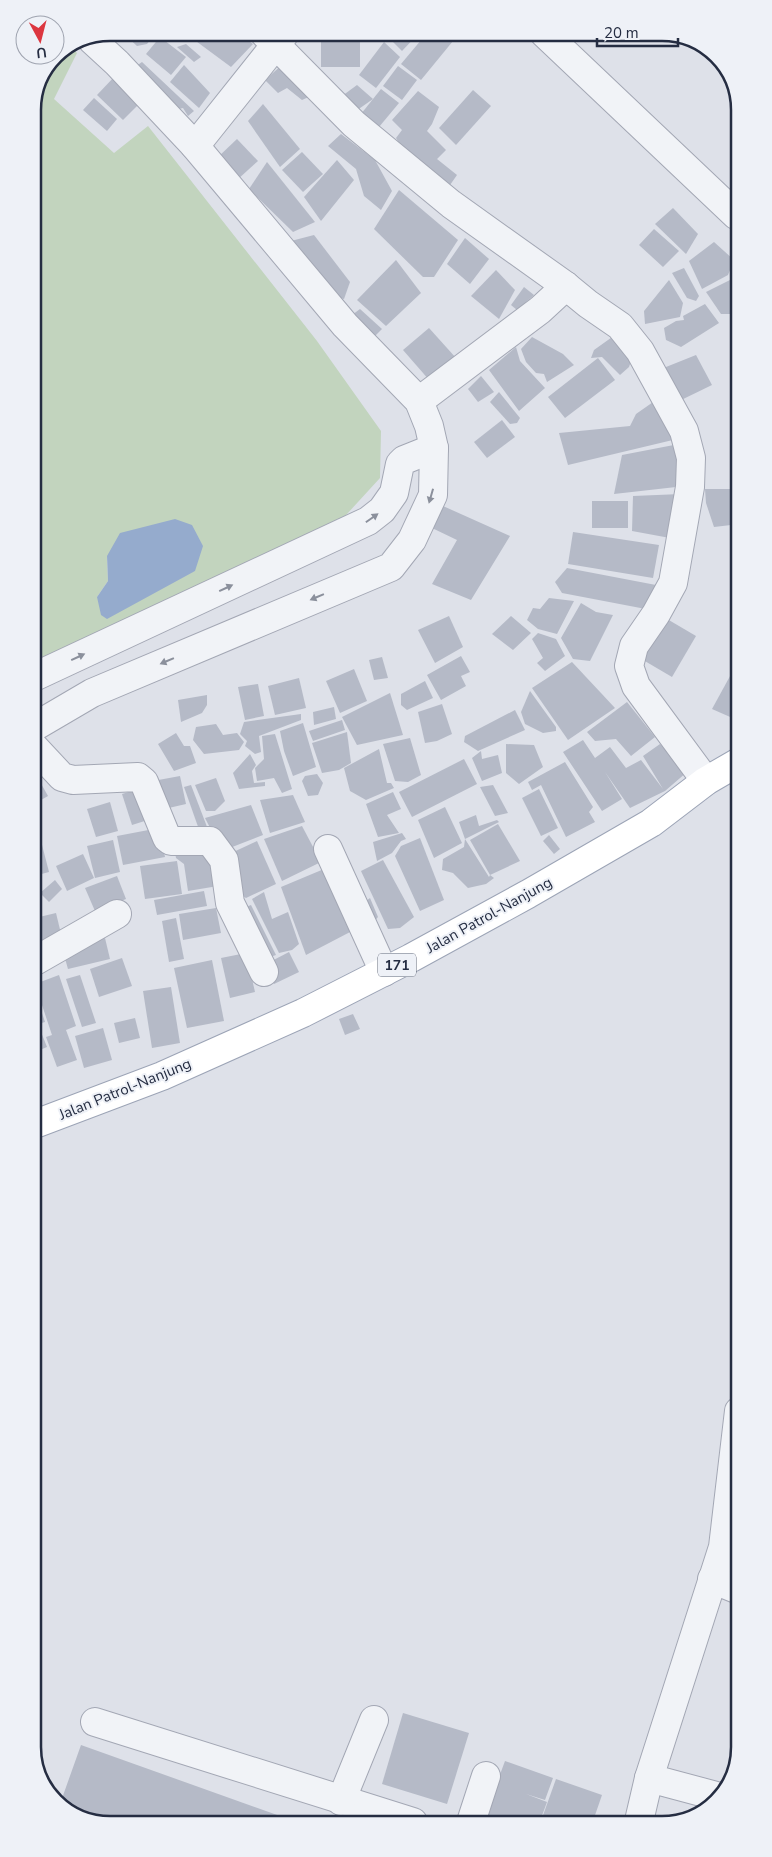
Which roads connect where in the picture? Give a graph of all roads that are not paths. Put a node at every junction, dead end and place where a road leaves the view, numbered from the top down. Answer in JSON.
{"nodes":[{"id":1,"x":270,"y":41,"type":"edge"},
{"id":2,"x":279,"y":41,"type":"edge"},
{"id":3,"x":552,"y":41,"type":"edge"},
{"id":4,"x":96,"y":43,"type":"edge"},
{"id":5,"x":195,"y":146,"type":"junction"},
{"id":6,"x":731,"y":210,"type":"edge"},
{"id":7,"x":566,"y":286,"type":"junction"},
{"id":8,"x":419,"y":401,"type":"junction"},
{"id":9,"x":434,"y":448,"type":"junction"},
{"id":10,"x":41,"y":674,"type":"edge"},
{"id":11,"x":41,"y":723,"type":"edge"},
{"id":12,"x":41,"y":754,"type":"edge"},
{"id":13,"x":731,"y":766,"type":"edge"},
{"id":14,"x":706,"y":781,"type":"junction"},
{"id":15,"x":328,"y":849,"type":"dead end"},
{"id":16,"x":117,"y":914,"type":"dead end"},
{"id":17,"x":41,"y":958,"type":"edge"},
{"id":18,"x":264,"y":972,"type":"dead end"},
{"id":19,"x":384,"y":972,"type":"junction"},
{"id":20,"x":41,"y":1122,"type":"edge"},
{"id":21,"x":731,"y":1548,"type":"edge"},
{"id":22,"x":712,"y":1579,"type":"junction"},
{"id":23,"x":731,"y":1587,"type":"edge"},
{"id":24,"x":374,"y":1720,"type":"dead end"},
{"id":25,"x":95,"y":1722,"type":"dead end"},
{"id":26,"x":486,"y":1776,"type":"dead end"},
{"id":27,"x":649,"y":1778,"type":"junction"},
{"id":28,"x":711,"y":1795,"type":"edge"},
{"id":29,"x":341,"y":1801,"type":"junction"},
{"id":30,"x":392,"y":1816,"type":"edge"},
{"id":31,"x":473,"y":1816,"type":"edge"},
{"id":32,"x":640,"y":1816,"type":"edge"}],
"edges":[{"from":1,"to":5,"type":"street"},
{"from":2,"to":7,"type":"street"},
{"from":3,"to":6,"type":"street"},
{"from":4,"to":5,"type":"street"},
{"from":5,"to":8,"type":"street"},
{"from":7,"to":8,"type":"street"},
{"from":7,"to":14,"type":"street"},
{"from":8,"to":9,"type":"street"},
{"from":10,"to":9,"type":"street","one_way":true},
{"from":9,"to":11,"type":"street","one_way":true},
{"from":12,"to":18,"type":"street"},
{"from":13,"to":14,"type":"main road","name":"Jalan Patrol-Nanjung","number":"171"},
{"from":14,"to":19,"type":"main road","name":"Jalan Patrol-Nanjung","number":"171"},
{"from":15,"to":19,"type":"street"},
{"from":16,"to":17,"type":"street"},
{"from":19,"to":20,"type":"main road","name":"Jalan Patrol-Nanjung","number":"171"},
{"from":21,"to":22,"type":"street"},
{"from":22,"to":23,"type":"street"},
{"from":22,"to":27,"type":"street"},
{"from":24,"to":29,"type":"street"},
{"from":25,"to":29,"type":"street"},
{"from":26,"to":31,"type":"street"},
{"from":27,"to":28,"type":"street"},
{"from":27,"to":32,"type":"street"},
{"from":29,"to":30,"type":"street"}]}
